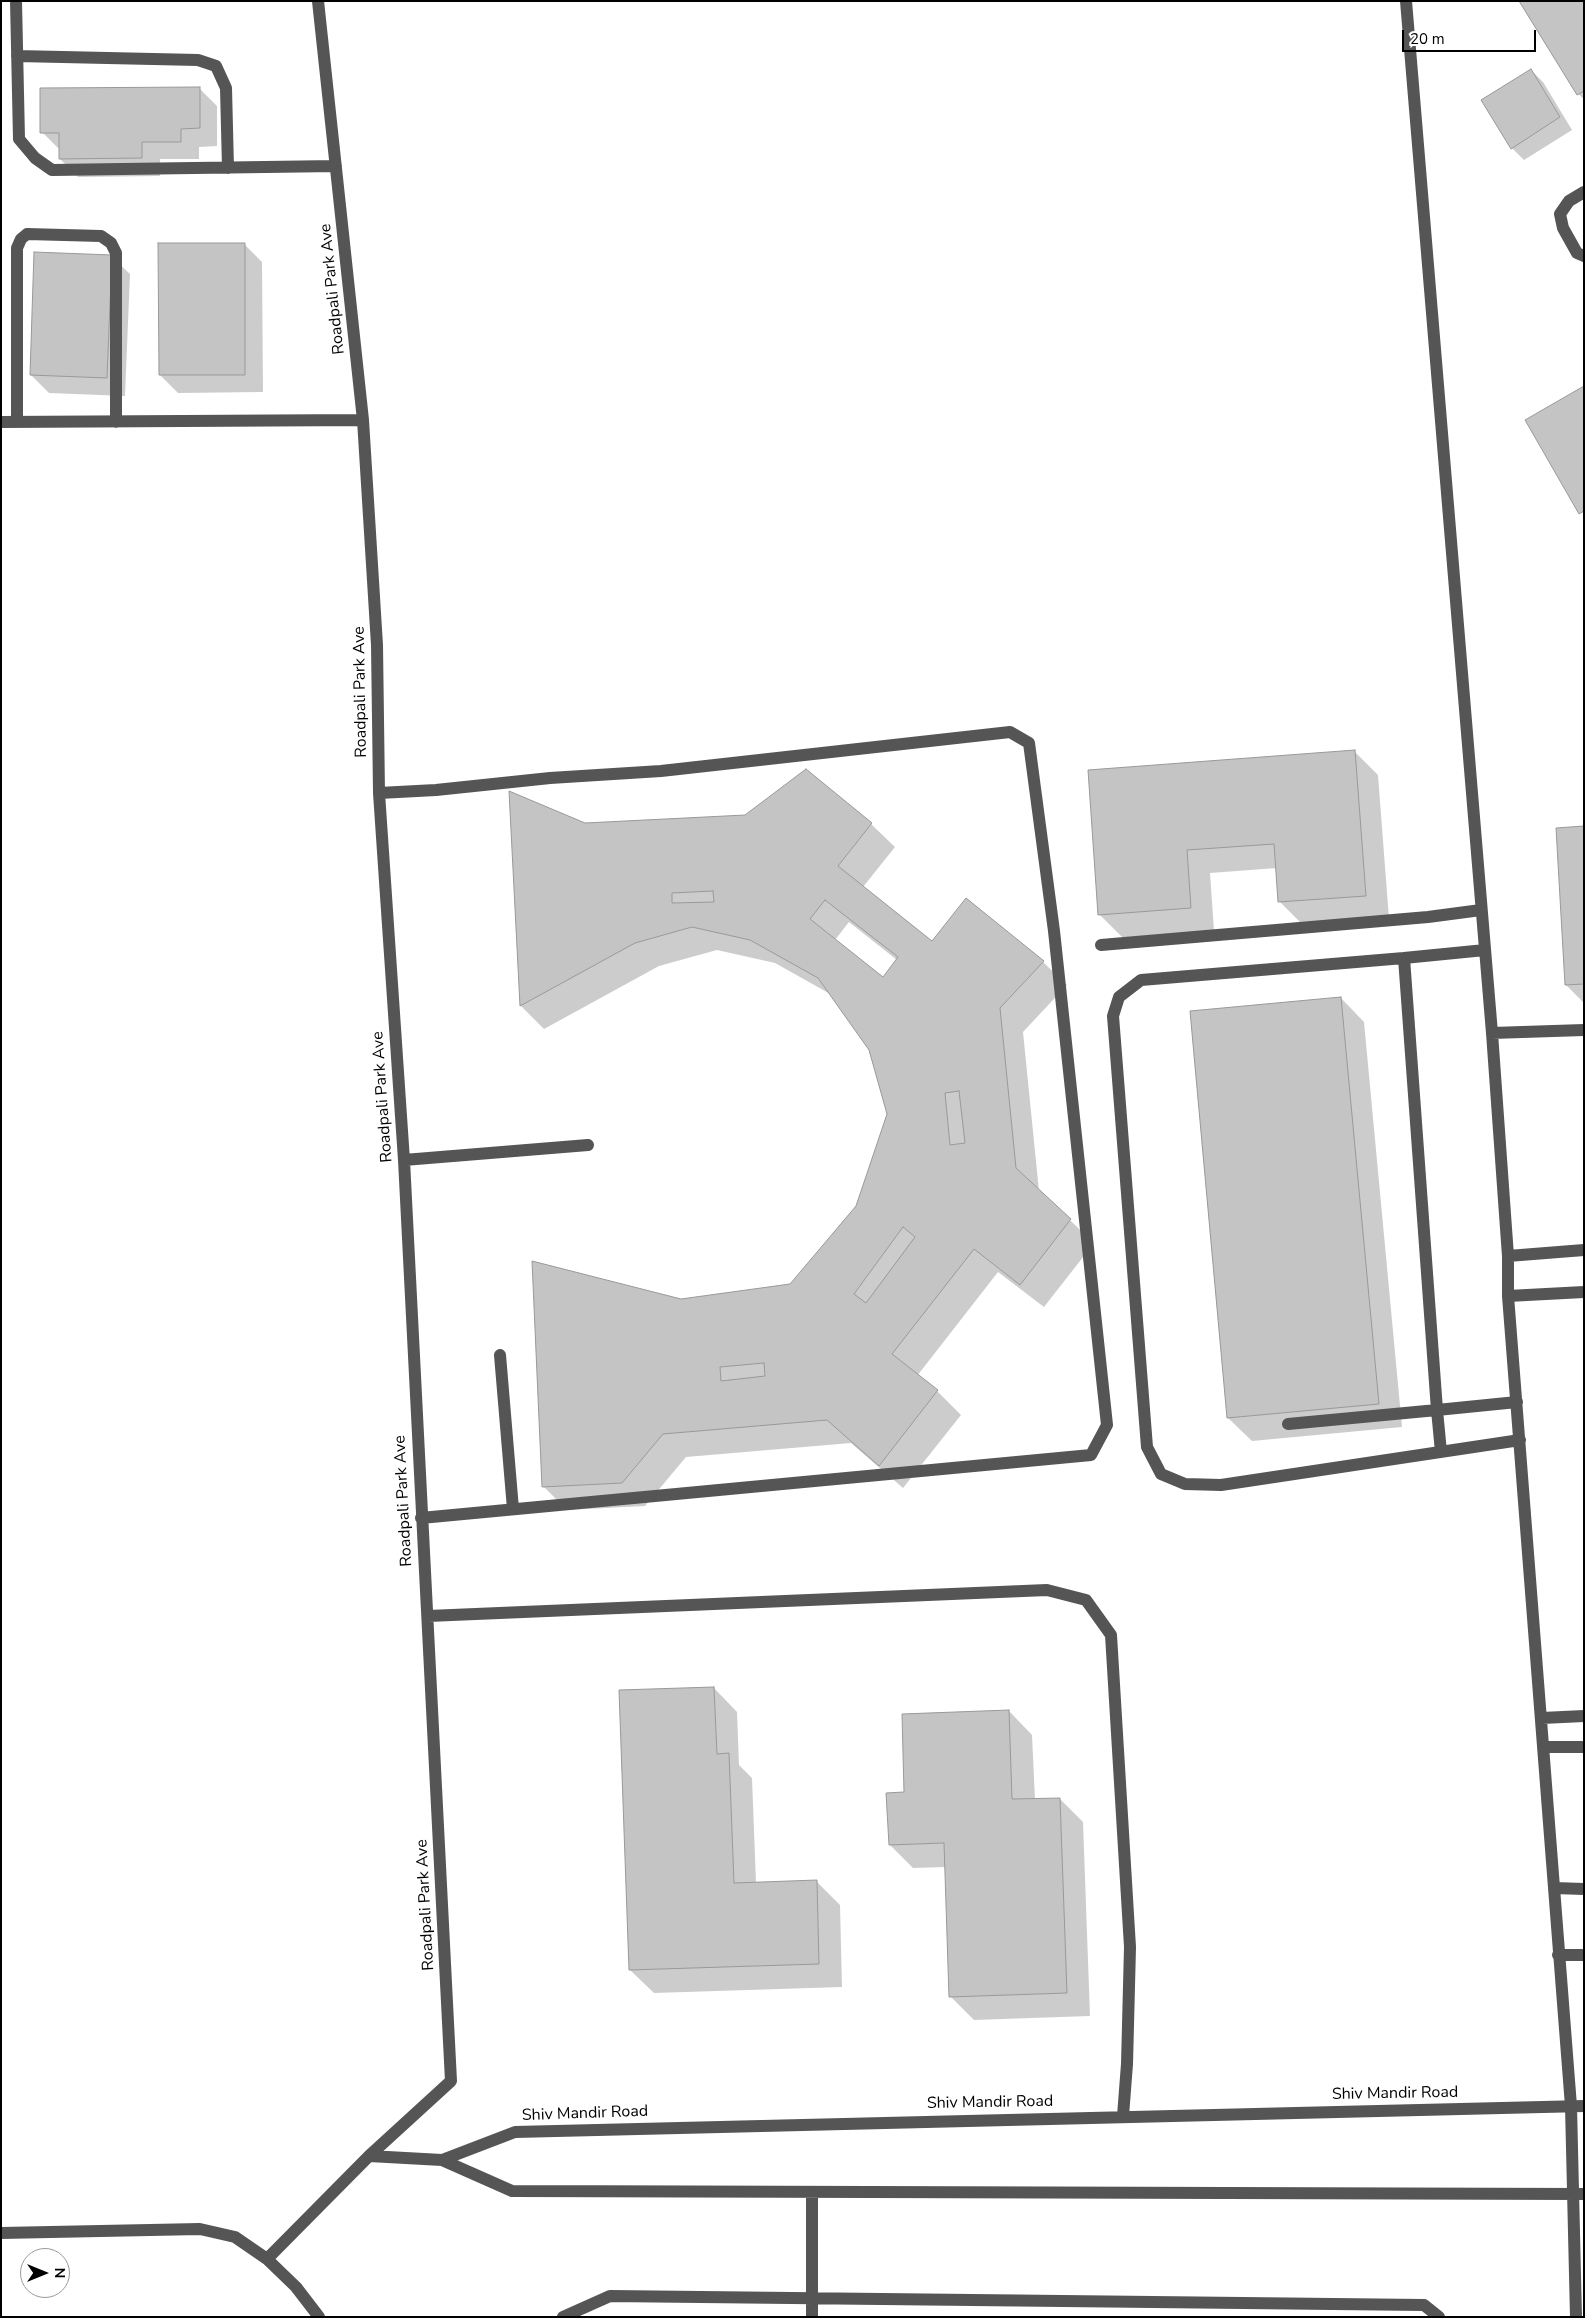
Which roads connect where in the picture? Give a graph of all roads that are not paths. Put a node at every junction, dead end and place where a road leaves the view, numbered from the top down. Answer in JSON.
{"nodes":[{"id":1,"x":16,"y":1,"type":"edge"},
{"id":2,"x":318,"y":1,"type":"edge"},
{"id":3,"x":1406,"y":1,"type":"edge"},
{"id":4,"x":17,"y":56,"type":"junction"},
{"id":5,"x":336,"y":166,"type":"junction"},
{"id":6,"x":228,"y":168,"type":"junction"},
{"id":7,"x":1584,"y":192,"type":"edge"},
{"id":8,"x":1584,"y":256,"type":"edge"},
{"id":9,"x":363,"y":420,"type":"junction"},
{"id":10,"x":1,"y":422,"type":"edge"},
{"id":11,"x":18,"y":422,"type":"junction"},
{"id":12,"x":116,"y":422,"type":"junction"},
{"id":13,"x":379,"y":792,"type":"junction"},
{"id":14,"x":1482,"y":910,"type":"junction"},
{"id":15,"x":1101,"y":945,"type":"dead end"},
{"id":16,"x":1485,"y":950,"type":"junction"},
{"id":17,"x":1404,"y":958,"type":"junction"},
{"id":18,"x":1584,"y":1030,"type":"edge"},
{"id":19,"x":1492,"y":1033,"type":"junction"},
{"id":20,"x":588,"y":1145,"type":"dead end"},
{"id":21,"x":404,"y":1160,"type":"junction"},
{"id":22,"x":1584,"y":1250,"type":"edge"},
{"id":23,"x":1508,"y":1256,"type":"junction"},
{"id":24,"x":1584,"y":1292,"type":"edge"},
{"id":25,"x":1508,"y":1296,"type":"junction"},
{"id":26,"x":500,"y":1355,"type":"dead end"},
{"id":27,"x":1517,"y":1402,"type":"junction"},
{"id":28,"x":1437,"y":1410,"type":"junction"},
{"id":29,"x":1288,"y":1424,"type":"dead end"},
{"id":30,"x":1520,"y":1440,"type":"junction"},
{"id":31,"x":1441,"y":1452,"type":"junction"},
{"id":32,"x":513,"y":1509,"type":"junction"},
{"id":33,"x":421,"y":1518,"type":"junction"},
{"id":34,"x":428,"y":1616,"type":"junction"},
{"id":35,"x":1584,"y":1716,"type":"edge"},
{"id":36,"x":1542,"y":1718,"type":"junction"},
{"id":37,"x":1544,"y":1747,"type":"junction"},
{"id":38,"x":1584,"y":1747,"type":"edge"},
{"id":39,"x":1554,"y":1888,"type":"junction"},
{"id":40,"x":1584,"y":1889,"type":"edge"},
{"id":41,"x":1558,"y":1955,"type":"junction"},
{"id":42,"x":1584,"y":1955,"type":"edge"},
{"id":43,"x":1577,"y":2106,"type":"edge"},
{"id":44,"x":1123,"y":2116,"type":"junction"},
{"id":45,"x":369,"y":2156,"type":"junction"},
{"id":46,"x":442,"y":2160,"type":"junction"},
{"id":47,"x":812,"y":2192,"type":"junction"},
{"id":48,"x":1578,"y":2194,"type":"edge"},
{"id":49,"x":1,"y":2232,"type":"edge"},
{"id":50,"x":268,"y":2258,"type":"junction"},
{"id":51,"x":812,"y":2298,"type":"junction"},
{"id":52,"x":319,"y":2317,"type":"edge"},
{"id":53,"x":562,"y":2317,"type":"edge"},
{"id":54,"x":812,"y":2317,"type":"edge"},
{"id":55,"x":1439,"y":2317,"type":"edge"},
{"id":56,"x":1576,"y":2317,"type":"edge"}],
"edges":[{"from":1,"to":4,"type":"street"},
{"from":2,"to":5,"type":"street","name":"Roadpali Park Ave"},
{"from":3,"to":14,"type":"street"},
{"from":4,"to":6,"type":"street"},
{"from":4,"to":6,"type":"street"},
{"from":5,"to":6,"type":"street"},
{"from":5,"to":9,"type":"street","name":"Roadpali Park Ave"},
{"from":7,"to":8,"type":"street"},
{"from":9,"to":12,"type":"street"},
{"from":9,"to":13,"type":"street","name":"Roadpali Park Ave"},
{"from":10,"to":11,"type":"street"},
{"from":11,"to":12,"type":"street"},
{"from":11,"to":12,"type":"street"},
{"from":13,"to":21,"type":"street","name":"Roadpali Park Ave"},
{"from":13,"to":32,"type":"street"},
{"from":14,"to":15,"type":"street"},
{"from":14,"to":16,"type":"street"},
{"from":16,"to":17,"type":"street"},
{"from":16,"to":19,"type":"street"},
{"from":17,"to":28,"type":"street"},
{"from":17,"to":31,"type":"street"},
{"from":18,"to":19,"type":"street"},
{"from":19,"to":23,"type":"street"},
{"from":20,"to":21,"type":"street"},
{"from":21,"to":33,"type":"street","name":"Roadpali Park Ave"},
{"from":22,"to":23,"type":"street"},
{"from":23,"to":25,"type":"street"},
{"from":24,"to":25,"type":"street"},
{"from":25,"to":27,"type":"street"},
{"from":26,"to":32,"type":"street"},
{"from":27,"to":28,"type":"street"},
{"from":27,"to":30,"type":"street"},
{"from":28,"to":29,"type":"street"},
{"from":28,"to":31,"type":"street"},
{"from":30,"to":31,"type":"street"},
{"from":30,"to":36,"type":"street"},
{"from":32,"to":33,"type":"street"},
{"from":33,"to":34,"type":"street","name":"Roadpali Park Ave"},
{"from":34,"to":44,"type":"street"},
{"from":34,"to":45,"type":"street","name":"Roadpali Park Ave"},
{"from":35,"to":36,"type":"street"},
{"from":36,"to":37,"type":"street"},
{"from":37,"to":38,"type":"street"},
{"from":37,"to":39,"type":"street"},
{"from":39,"to":40,"type":"street"},
{"from":39,"to":41,"type":"street"},
{"from":41,"to":42,"type":"street"},
{"from":41,"to":43,"type":"street"},
{"from":43,"to":44,"type":"street","name":"Shiv Mandir Road"},
{"from":43,"to":48,"type":"street"},
{"from":44,"to":46,"type":"street","name":"Shiv Mandir Road"},
{"from":45,"to":46,"type":"street"},
{"from":45,"to":50,"type":"street"},
{"from":46,"to":47,"type":"street"},
{"from":47,"to":48,"type":"street"},
{"from":47,"to":51,"type":"street"},
{"from":48,"to":56,"type":"street"},
{"from":49,"to":50,"type":"street"},
{"from":50,"to":52,"type":"street"},
{"from":51,"to":53,"type":"street"},
{"from":51,"to":54,"type":"street"},
{"from":51,"to":55,"type":"street"}]}
